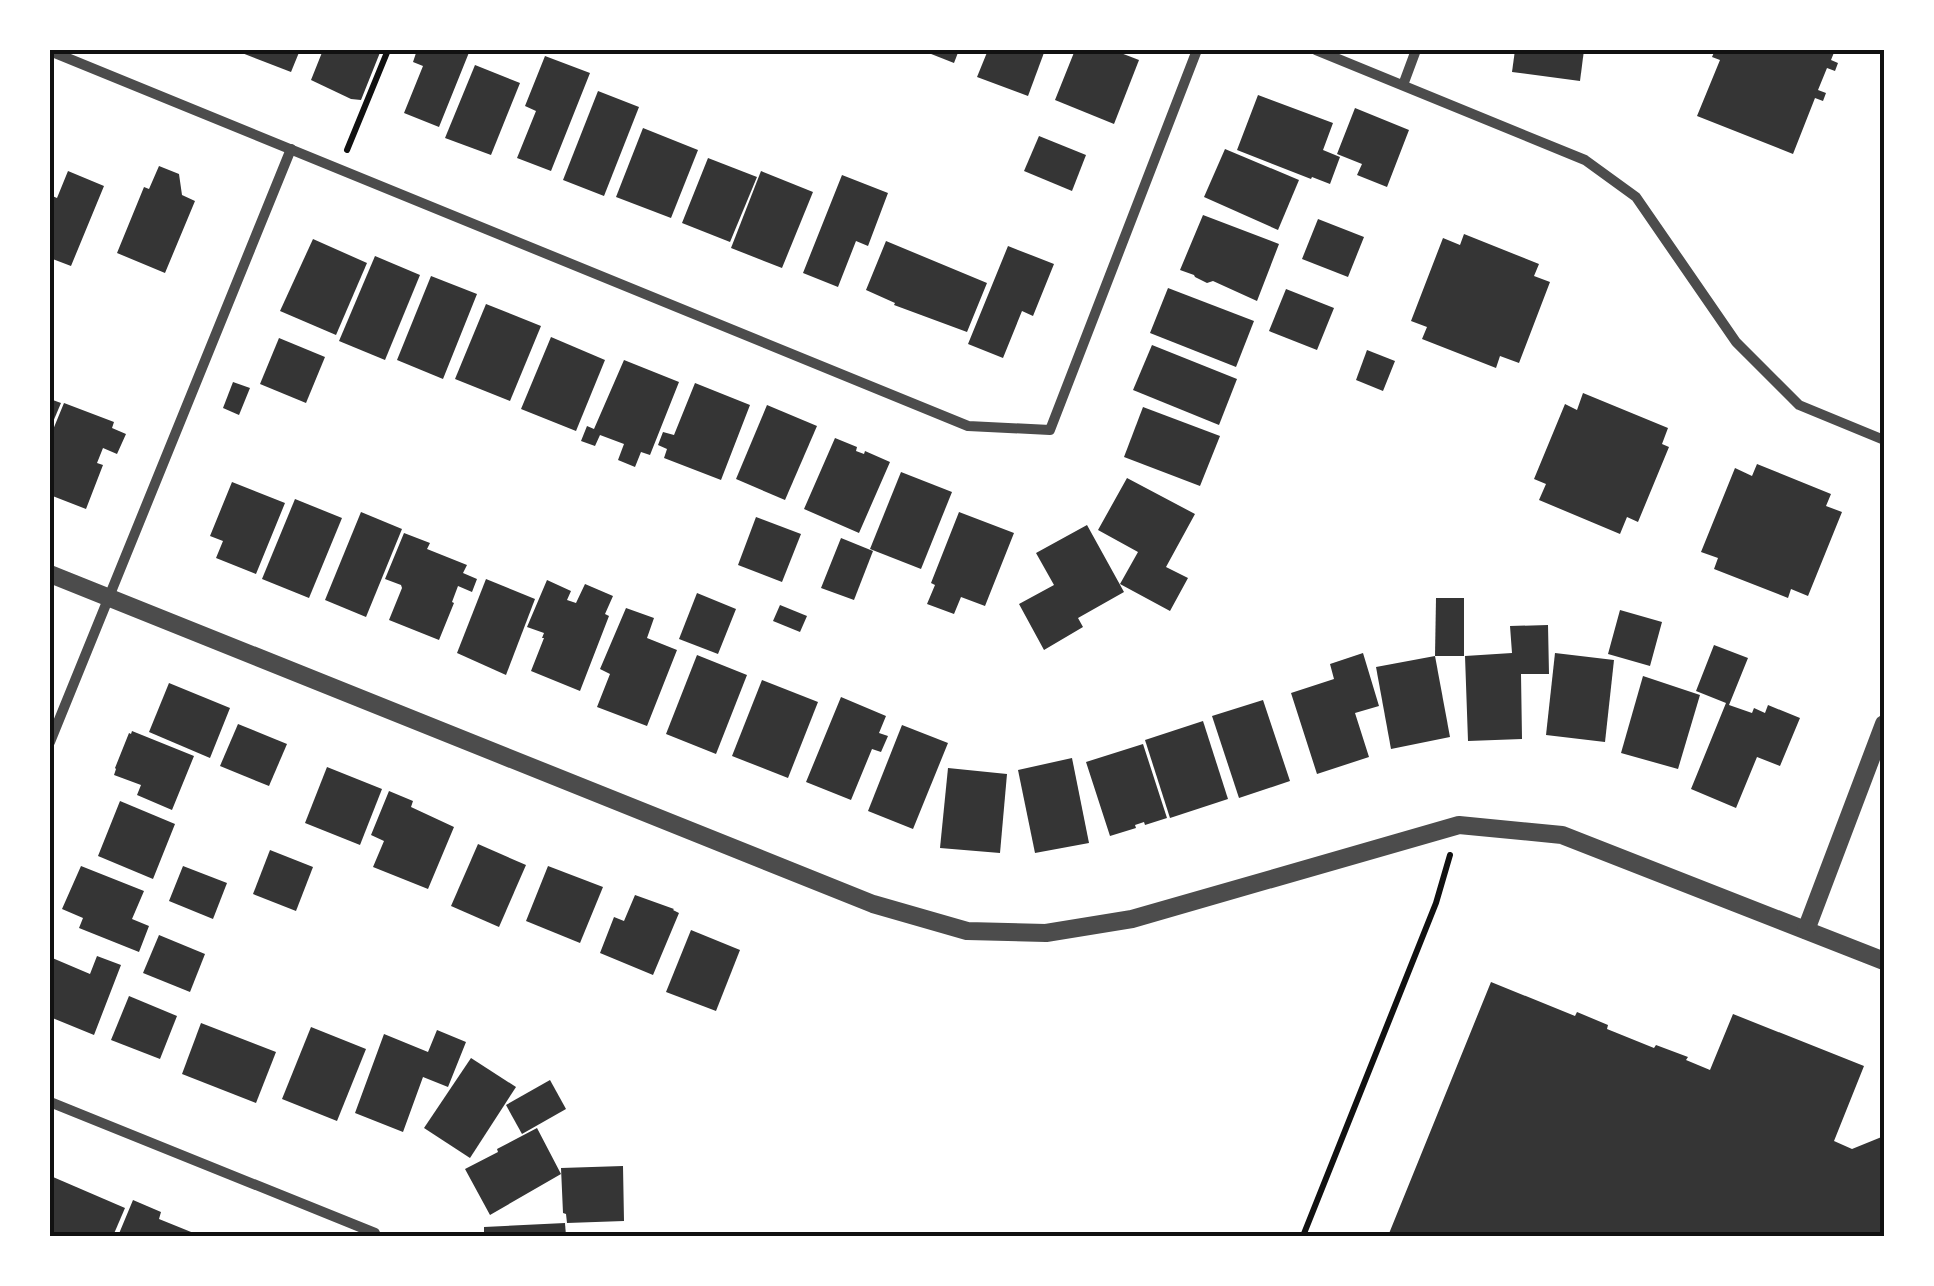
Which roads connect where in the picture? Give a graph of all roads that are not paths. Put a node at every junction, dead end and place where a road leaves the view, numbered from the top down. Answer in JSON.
{"nodes":[{"id":1,"x":1197,"y":50,"type":"edge"},
{"id":2,"x":1316,"y":50,"type":"edge"},
{"id":3,"x":1416,"y":50,"type":"edge"},
{"id":4,"x":50,"y":51,"type":"edge"},
{"id":5,"x":1403,"y":84,"type":"junction"},
{"id":6,"x":291,"y":150,"type":"junction"},
{"id":7,"x":1884,"y":440,"type":"edge"},
{"id":8,"x":50,"y":574,"type":"edge"},
{"id":9,"x":109,"y":599,"type":"junction"},
{"id":10,"x":1884,"y":724,"type":"edge"},
{"id":11,"x":50,"y":742,"type":"edge"},
{"id":12,"x":1806,"y":930,"type":"junction"},
{"id":13,"x":1884,"y":962,"type":"edge"},
{"id":14,"x":50,"y":1102,"type":"edge"},
{"id":15,"x":374,"y":1236,"type":"edge"}],
"edges":[{"from":1,"to":6,"type":"street"},
{"from":2,"to":5,"type":"street"},
{"from":3,"to":5,"type":"street"},
{"from":4,"to":6,"type":"street"},
{"from":5,"to":7,"type":"street"},
{"from":6,"to":9,"type":"street"},
{"from":8,"to":9,"type":"street"},
{"from":9,"to":11,"type":"street"},
{"from":9,"to":12,"type":"street"},
{"from":10,"to":12,"type":"street"},
{"from":12,"to":13,"type":"street"},
{"from":14,"to":15,"type":"street"}]}
